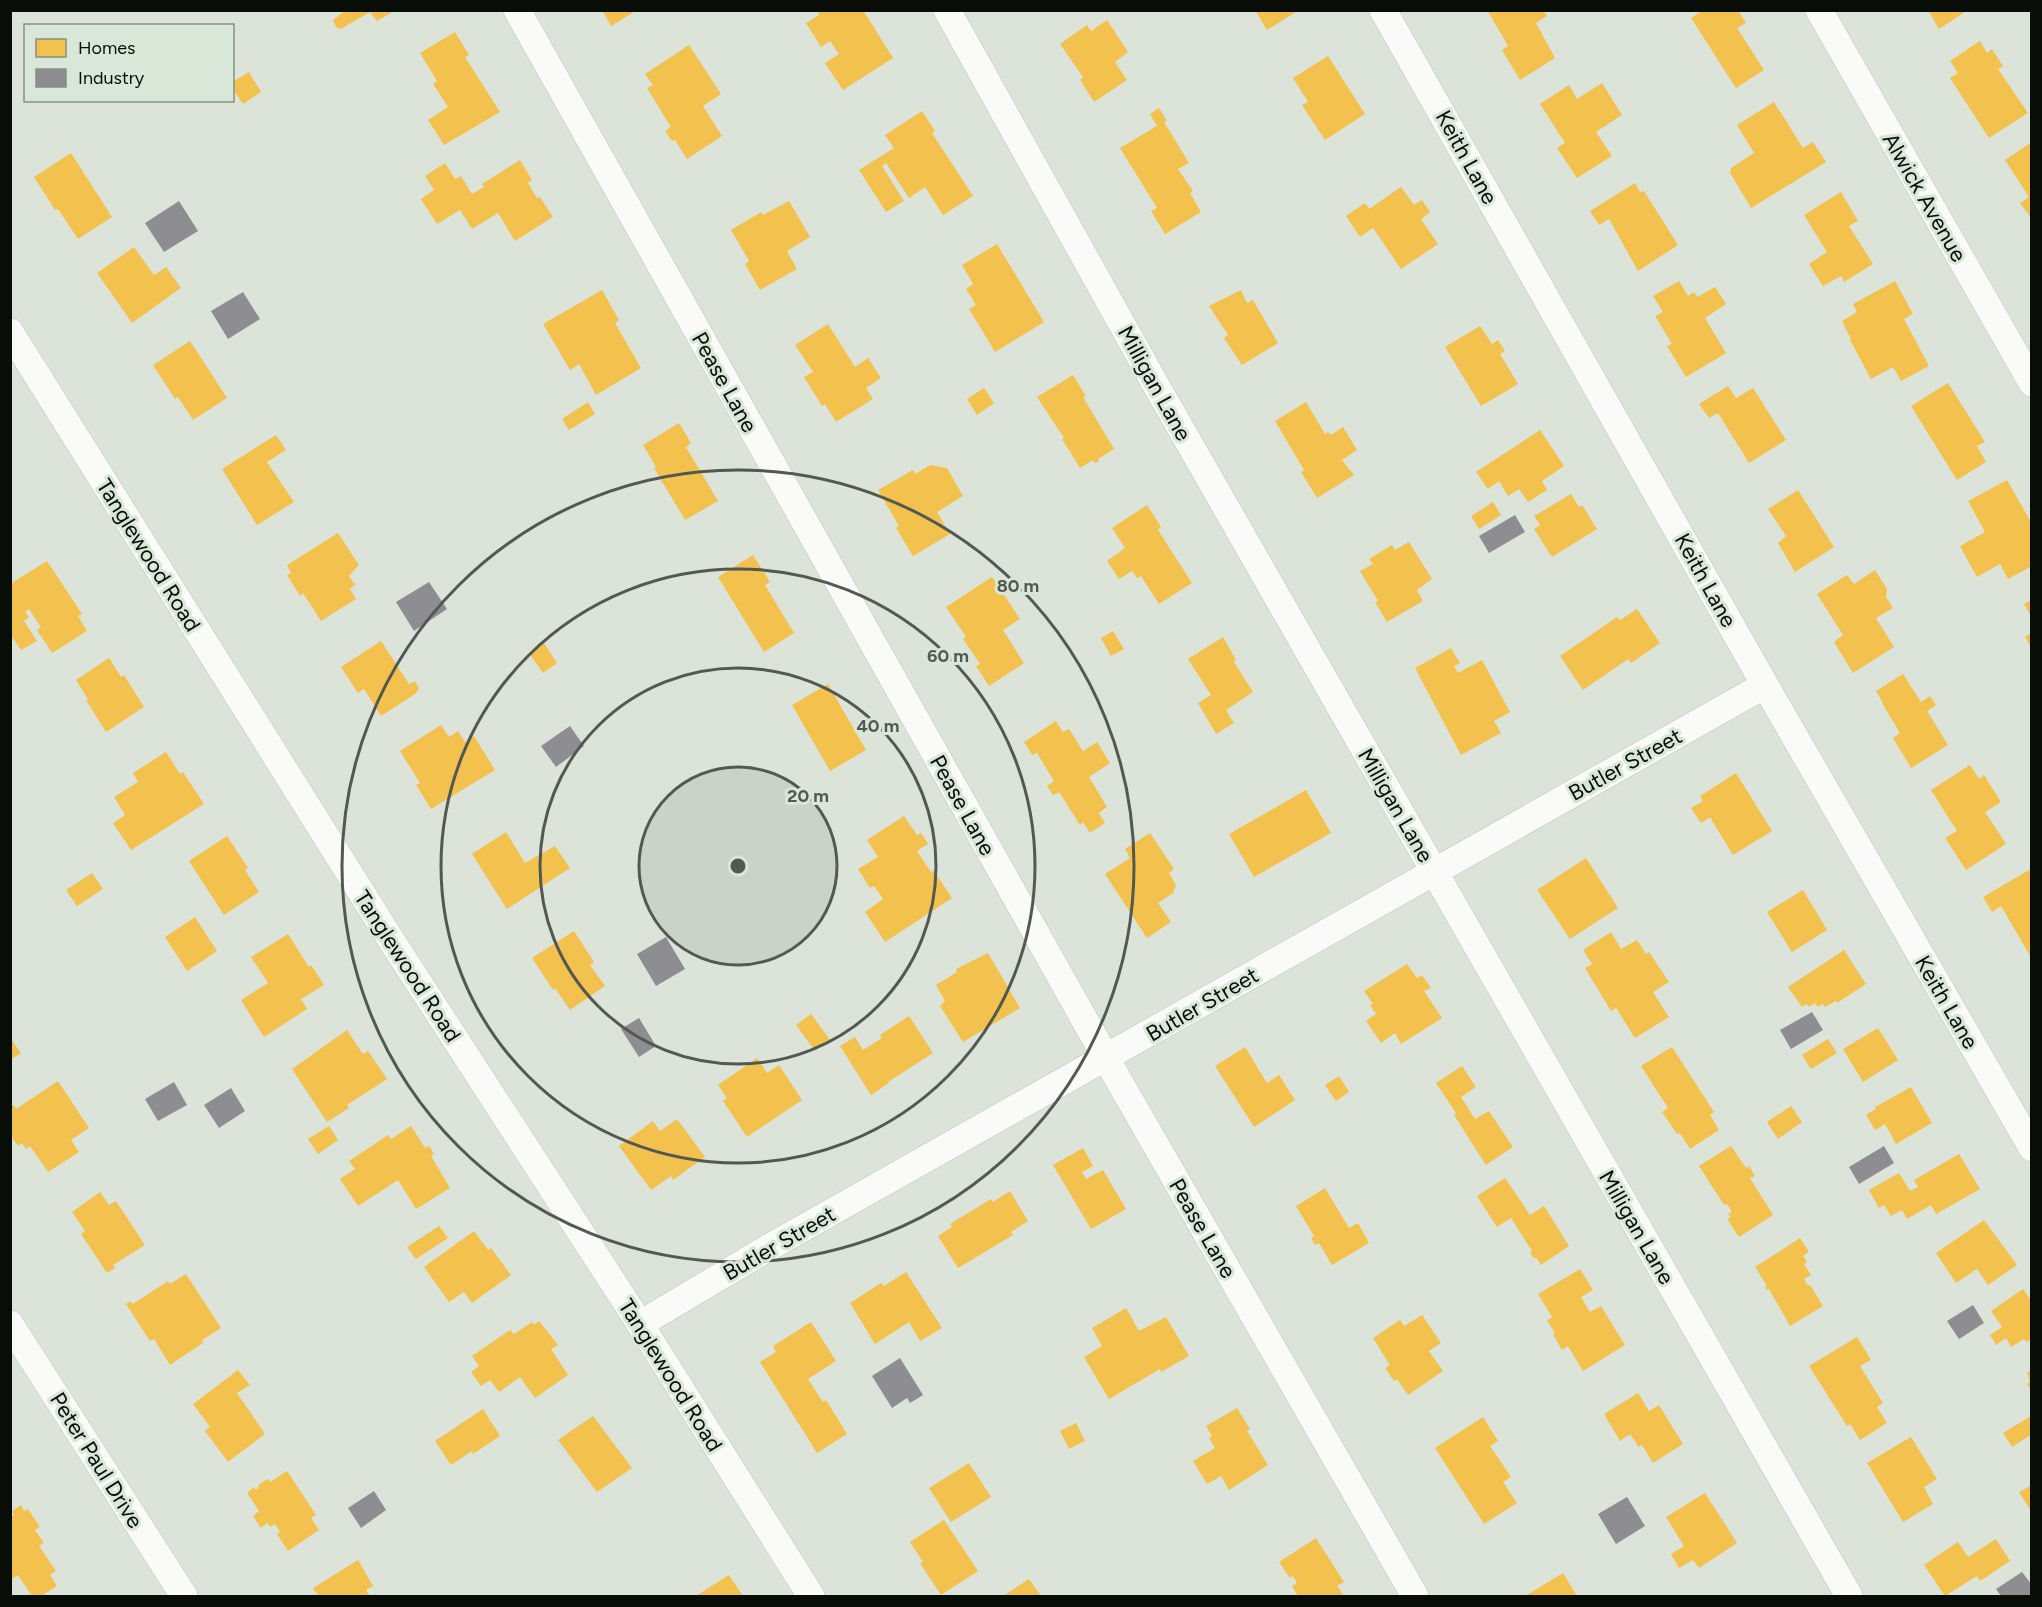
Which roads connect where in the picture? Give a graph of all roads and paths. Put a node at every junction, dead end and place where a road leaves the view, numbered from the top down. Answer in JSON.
{"nodes":[{"id":1,"x":517,"y":10,"type":"edge"},
{"id":2,"x":947,"y":10,"type":"edge"},
{"id":3,"x":1383,"y":10,"type":"edge"},
{"id":4,"x":1819,"y":10,"type":"edge"},
{"id":5,"x":10,"y":332,"type":"edge"},
{"id":6,"x":2031,"y":383,"type":"edge"},
{"id":7,"x":1765,"y":685,"type":"junction"},
{"id":8,"x":1434,"y":872,"type":"junction"},
{"id":9,"x":1106,"y":1058,"type":"junction"},
{"id":10,"x":2031,"y":1148,"type":"edge"},
{"id":11,"x":10,"y":1324,"type":"edge"},
{"id":12,"x":640,"y":1324,"type":"junction"},
{"id":13,"x":184,"y":1596,"type":"edge"},
{"id":14,"x":811,"y":1596,"type":"edge"},
{"id":15,"x":1415,"y":1596,"type":"edge"},
{"id":16,"x":1849,"y":1596,"type":"edge"}],
"edges":[{"from":1,"to":9,"type":"street","name":"Pease Lane"},
{"from":2,"to":8,"type":"street","name":"Milligan Lane"},
{"from":3,"to":7,"type":"street","name":"Keith Lane"},
{"from":4,"to":6,"type":"street","name":"Alwick Avenue"},
{"from":5,"to":12,"type":"street","name":"Tanglewood Road"},
{"from":7,"to":8,"type":"street","name":"Butler Street"},
{"from":7,"to":10,"type":"street","name":"Keith Lane"},
{"from":8,"to":9,"type":"street","name":"Butler Street"},
{"from":8,"to":16,"type":"street","name":"Milligan Lane"},
{"from":9,"to":12,"type":"street","name":"Butler Street"},
{"from":9,"to":15,"type":"street","name":"Pease Lane"},
{"from":11,"to":13,"type":"street","name":"Peter Paul Drive"},
{"from":12,"to":14,"type":"street","name":"Tanglewood Road"}]}
